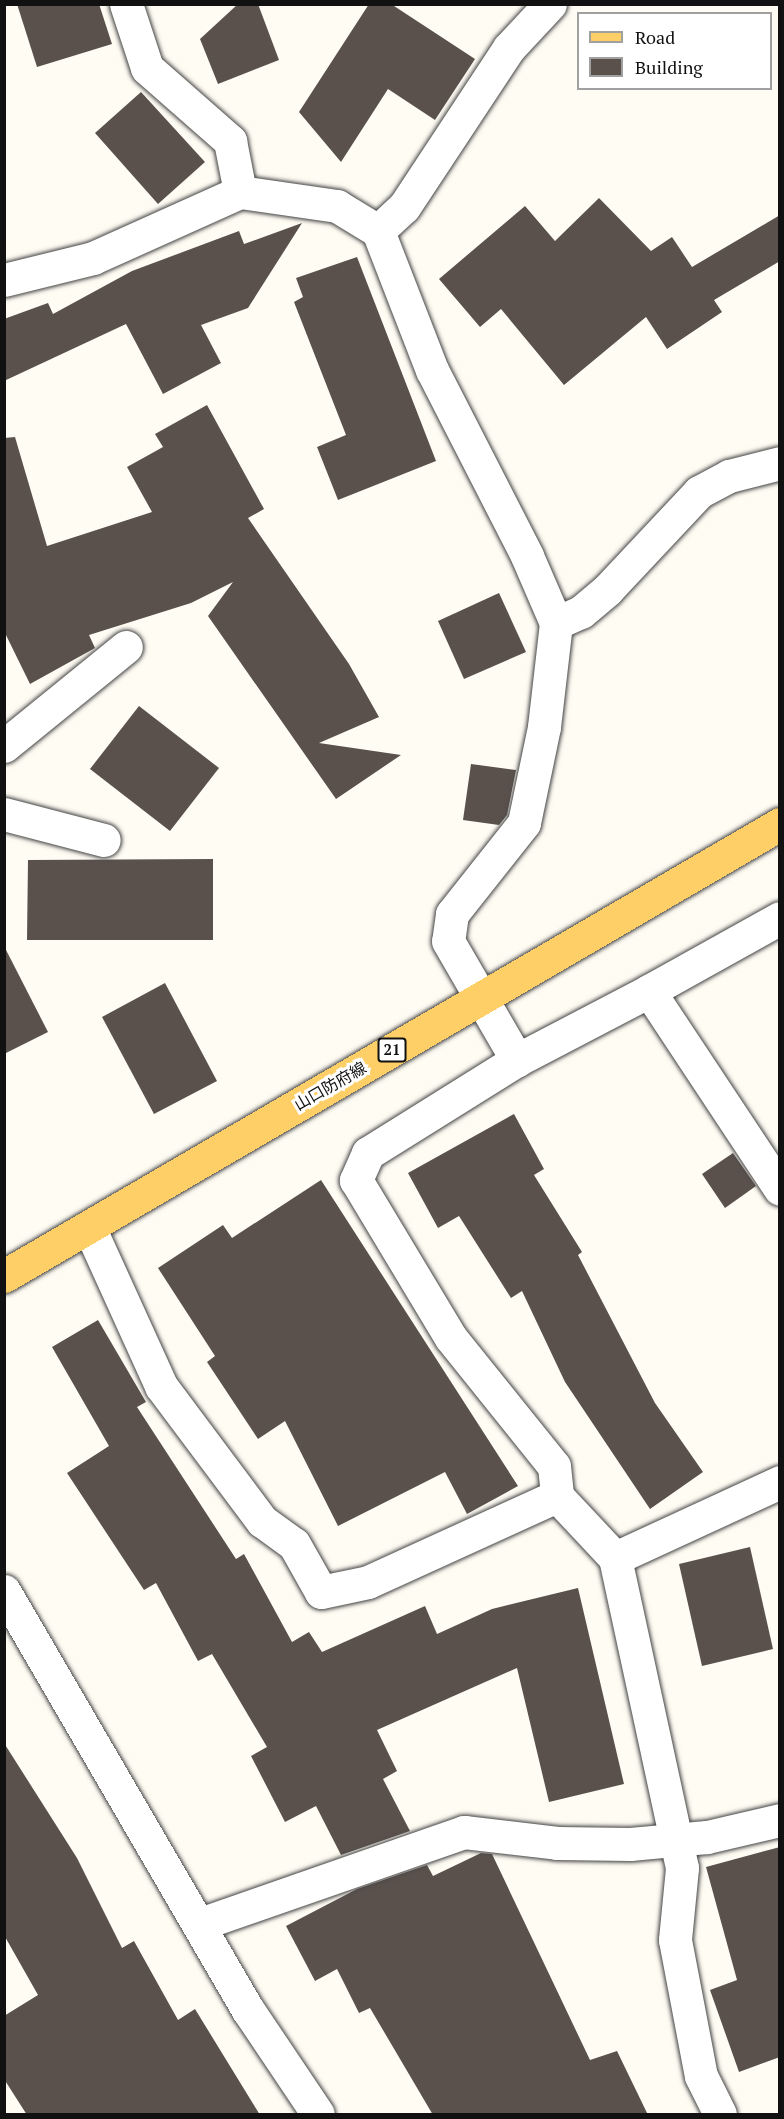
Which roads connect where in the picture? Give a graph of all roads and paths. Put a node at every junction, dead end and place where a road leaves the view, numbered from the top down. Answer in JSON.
{"nodes":[{"id":1,"x":126,"y":4,"type":"edge"},
{"id":2,"x":550,"y":4,"type":"edge"},
{"id":3,"x":240,"y":192,"type":"junction"},
{"id":4,"x":378,"y":231,"type":"junction"},
{"id":5,"x":4,"y":280,"type":"edge"},
{"id":6,"x":780,"y":463,"type":"edge"},
{"id":7,"x":556,"y":623,"type":"junction"},
{"id":8,"x":126,"y":648,"type":"dead end"},
{"id":9,"x":4,"y":747,"type":"edge"},
{"id":10,"x":4,"y":813,"type":"edge"},
{"id":11,"x":780,"y":824,"type":"edge"},
{"id":12,"x":104,"y":840,"type":"dead end"},
{"id":13,"x":780,"y":918,"type":"edge"},
{"id":14,"x":649,"y":991,"type":"junction"},
{"id":15,"x":480,"y":998,"type":"junction"},
{"id":16,"x":517,"y":1060,"type":"junction"},
{"id":17,"x":780,"y":1189,"type":"edge"},
{"id":18,"x":89,"y":1227,"type":"junction"},
{"id":19,"x":4,"y":1276,"type":"edge"},
{"id":20,"x":780,"y":1482,"type":"edge"},
{"id":21,"x":557,"y":1496,"type":"junction"},
{"id":22,"x":615,"y":1558,"type":"junction"},
{"id":23,"x":4,"y":1591,"type":"edge"},
{"id":24,"x":780,"y":1820,"type":"edge"},
{"id":25,"x":676,"y":1839,"type":"junction"},
{"id":26,"x":200,"y":1924,"type":"junction"},
{"id":27,"x":318,"y":2115,"type":"edge"},
{"id":28,"x":720,"y":2115,"type":"edge"}],
"edges":[{"from":1,"to":3,"type":"street"},
{"from":2,"to":4,"type":"street"},
{"from":3,"to":4,"type":"street"},
{"from":3,"to":5,"type":"street"},
{"from":4,"to":7,"type":"street"},
{"from":6,"to":7,"type":"street"},
{"from":7,"to":15,"type":"street"},
{"from":8,"to":9,"type":"street"},
{"from":10,"to":12,"type":"street"},
{"from":11,"to":15,"type":"main road","name":"山口防府線","number":"21"},
{"from":13,"to":14,"type":"street"},
{"from":14,"to":16,"type":"street"},
{"from":14,"to":17,"type":"street"},
{"from":15,"to":16,"type":"street"},
{"from":15,"to":18,"type":"main road","name":"山口防府線","number":"21"},
{"from":16,"to":21,"type":"street"},
{"from":18,"to":19,"type":"main road","name":"山口防府線","number":"21"},
{"from":18,"to":21,"type":"street"},
{"from":20,"to":22,"type":"street"},
{"from":21,"to":22,"type":"street"},
{"from":22,"to":25,"type":"street"},
{"from":23,"to":26,"type":"street"},
{"from":24,"to":25,"type":"street"},
{"from":25,"to":26,"type":"street"},
{"from":25,"to":28,"type":"street"},
{"from":26,"to":27,"type":"street"}]}
